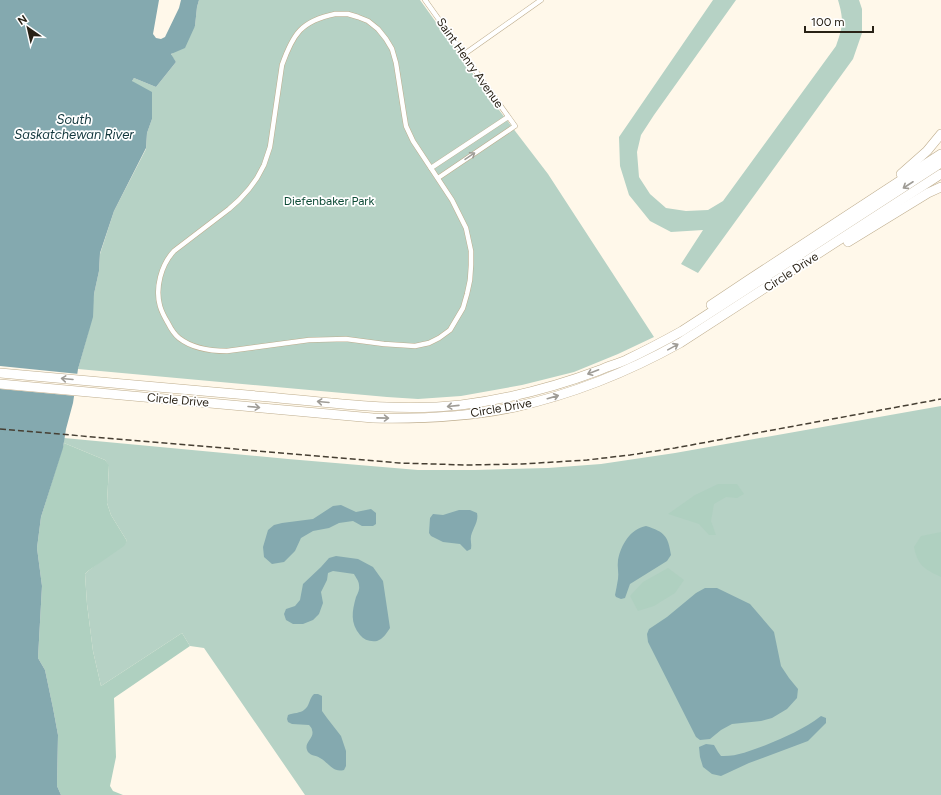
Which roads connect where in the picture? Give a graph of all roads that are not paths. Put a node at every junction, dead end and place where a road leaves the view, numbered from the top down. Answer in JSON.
{"nodes":[{"id":1,"x":425,"y":0,"type":"edge"},
{"id":2,"x":541,"y":0,"type":"edge"},
{"id":3,"x":463,"y":55,"type":"junction"},
{"id":4,"x":508,"y":117,"type":"junction"},
{"id":5,"x":941,"y":134,"type":"edge"},
{"id":6,"x":941,"y":154,"type":"edge"},
{"id":7,"x":941,"y":163,"type":"edge"},
{"id":8,"x":431,"y":168,"type":"junction"},
{"id":9,"x":941,"y":174,"type":"edge"},
{"id":10,"x":438,"y":178,"type":"junction"},
{"id":11,"x":941,"y":187,"type":"edge"},
{"id":12,"x":818,"y":234,"type":"junction"},
{"id":13,"x":750,"y":298,"type":"junction"},
{"id":14,"x":609,"y":366,"type":"junction"},
{"id":15,"x":0,"y":373,"type":"edge"},
{"id":16,"x":0,"y":384,"type":"edge"}],
"edges":[{"from":1,"to":3,"type":"street","name":"Saint Henry Avenue"},
{"from":2,"to":3,"type":"street"},
{"from":3,"to":4,"type":"street","name":"Saint Henry Avenue"},
{"from":4,"to":8,"type":"street"},
{"from":10,"to":4,"type":"street","name":"Saint Henry Avenue","one_way":true},
{"from":5,"to":12,"type":"highway"},
{"from":6,"to":12,"type":"highway"},
{"from":7,"to":14,"type":"highway","name":"Circle Drive","one_way":true},
{"from":8,"to":10,"type":"street"},
{"from":8,"to":10,"type":"street"},
{"from":9,"to":13,"type":"highway","name":"Circle Drive"},
{"from":11,"to":13,"type":"highway"},
{"from":12,"to":14,"type":"highway"},
{"from":16,"to":13,"type":"highway","name":"Circle Drive","one_way":true},
{"from":14,"to":15,"type":"highway","name":"Circle Drive","one_way":true}]}
